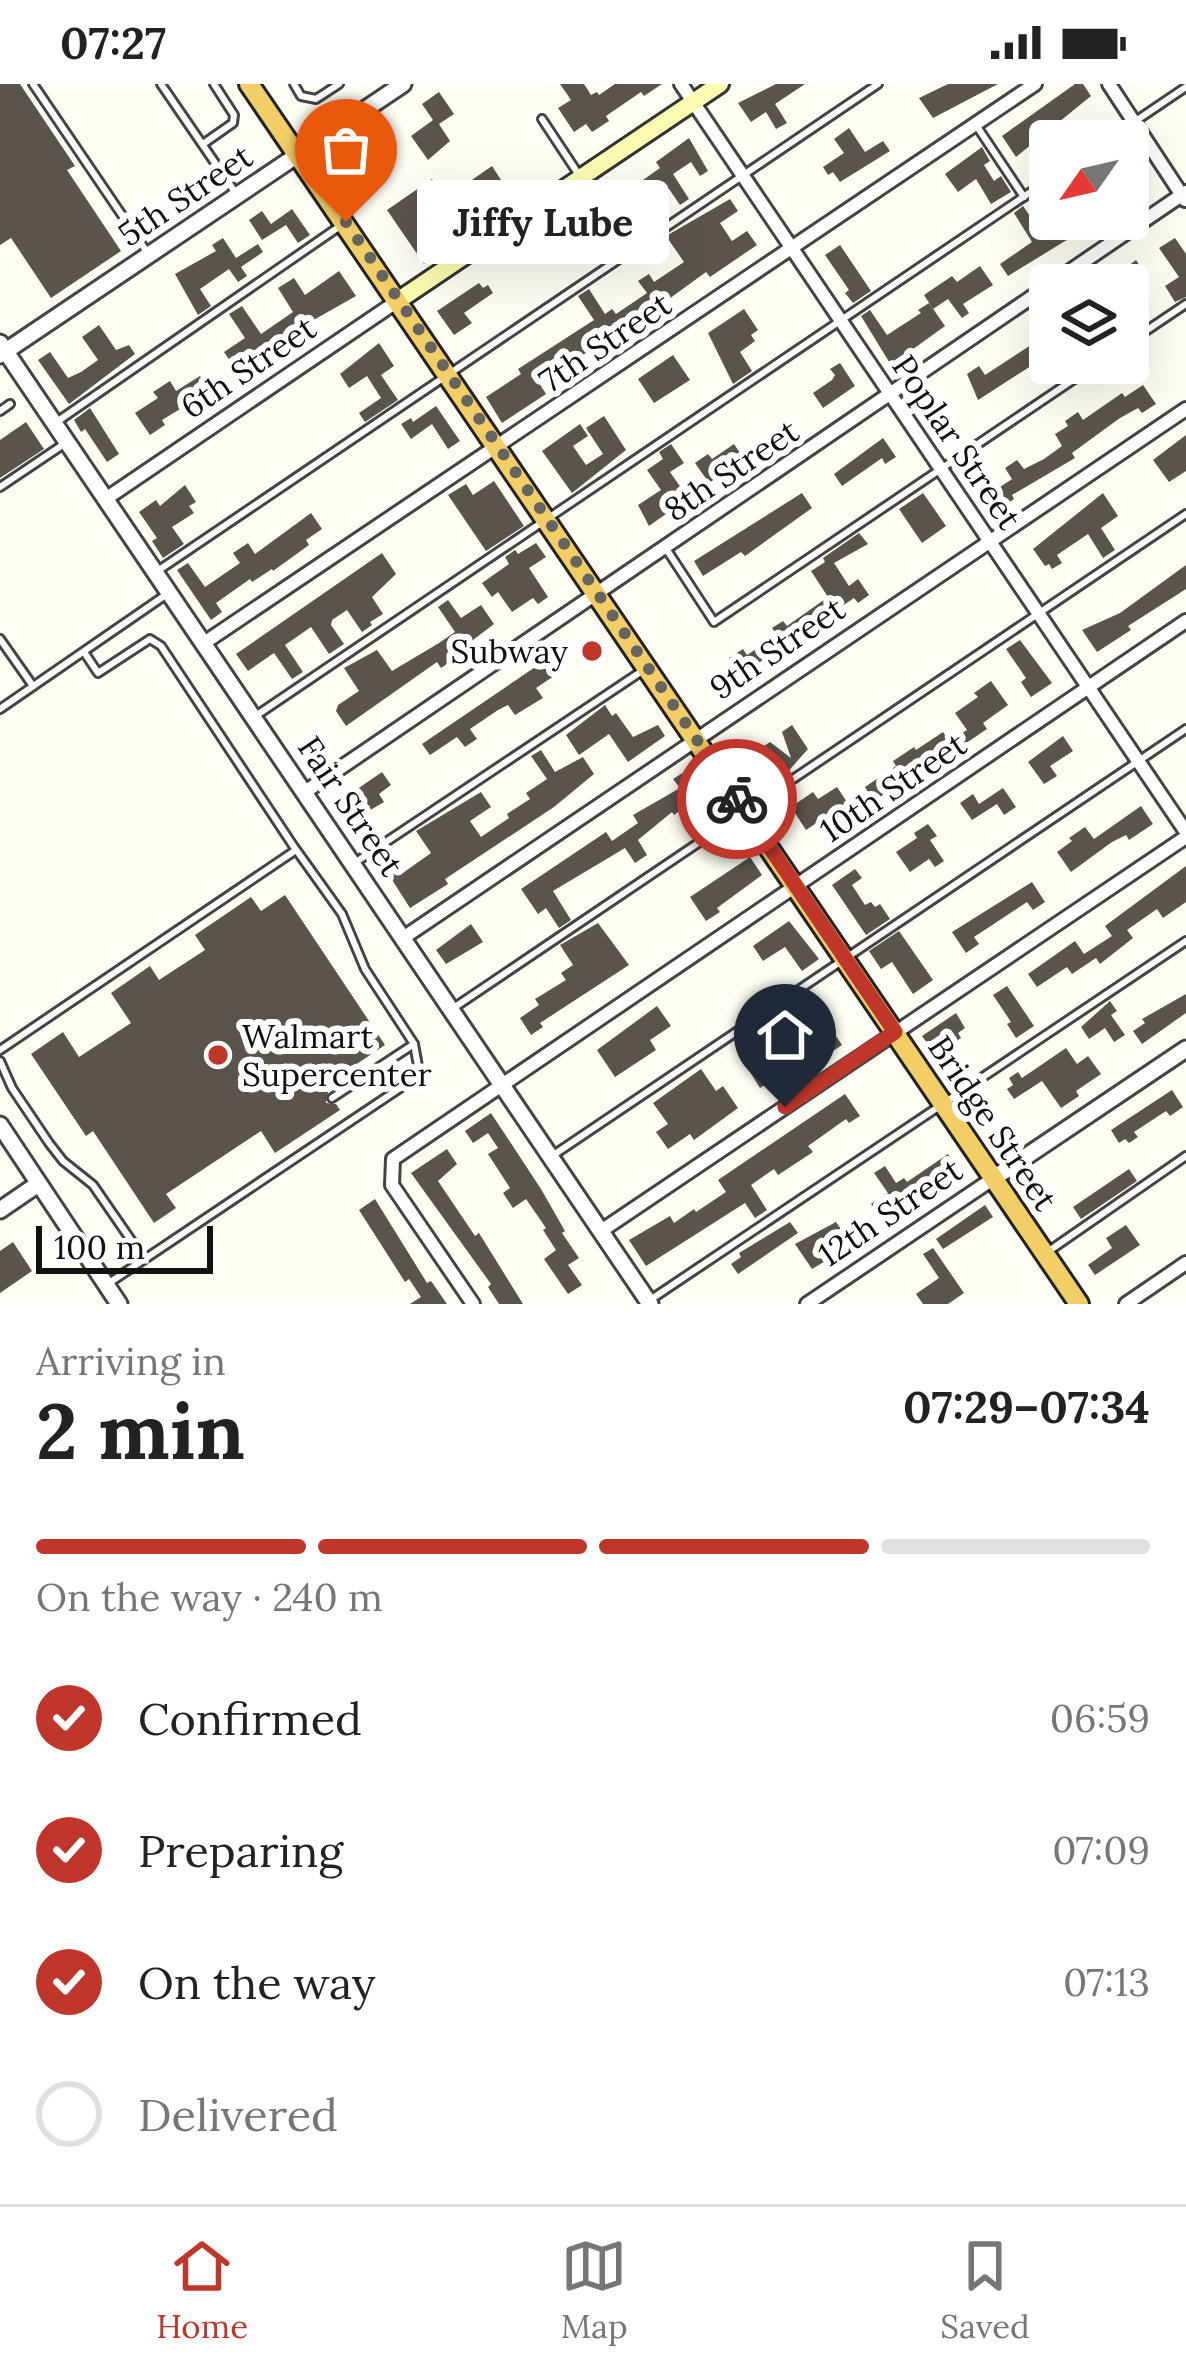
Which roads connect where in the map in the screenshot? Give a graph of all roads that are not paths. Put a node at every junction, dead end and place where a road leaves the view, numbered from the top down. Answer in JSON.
{"nodes":[{"id":1,"x":33,"y":84,"type":"edge"},
{"id":2,"x":161,"y":84,"type":"edge"},
{"id":3,"x":214,"y":84,"type":"edge"},
{"id":4,"x":249,"y":84,"type":"edge"},
{"id":5,"x":294,"y":84,"type":"edge"},
{"id":6,"x":339,"y":84,"type":"edge"},
{"id":7,"x":681,"y":84,"type":"edge"},
{"id":8,"x":720,"y":84,"type":"edge"},
{"id":9,"x":878,"y":84,"type":"edge"},
{"id":10,"x":1035,"y":84,"type":"edge"},
{"id":11,"x":1109,"y":84,"type":"edge"},
{"id":12,"x":393,"y":87,"type":"edge"},
{"id":13,"x":1186,"y":87,"type":"edge"},
{"id":14,"x":693,"y":102,"type":"junction"},
{"id":15,"x":542,"y":119,"type":"dead end"},
{"id":16,"x":1133,"y":120,"type":"edge"},
{"id":17,"x":1137,"y":120,"type":"edge"},
{"id":18,"x":976,"y":124,"type":"junction"},
{"id":19,"x":202,"y":144,"type":"junction"},
{"id":20,"x":1149,"y":144,"type":"edge"},
{"id":21,"x":299,"y":154,"type":"junction"},
{"id":22,"x":743,"y":176,"type":"junction"},
{"id":23,"x":581,"y":178,"type":"junction"},
{"id":24,"x":1029,"y":194,"type":"edge"},
{"id":25,"x":238,"y":195,"type":"junction"},
{"id":26,"x":1185,"y":196,"type":"edge"},
{"id":27,"x":1024,"y":197,"type":"junction"},
{"id":28,"x":346,"y":222,"type":"junction"},
{"id":29,"x":792,"y":248,"type":"junction"},
{"id":30,"x":148,"y":255,"type":"junction"},
{"id":31,"x":399,"y":300,"type":"junction"},
{"id":32,"x":1186,"y":304,"type":"edge"},
{"id":33,"x":841,"y":320,"type":"junction"},
{"id":34,"x":1149,"y":329,"type":"edge"},
{"id":35,"x":2,"y":350,"type":"edge"},
{"id":36,"x":449,"y":374,"type":"junction"},
{"id":37,"x":1067,"y":384,"type":"edge"},
{"id":38,"x":892,"y":393,"type":"junction"},
{"id":39,"x":10,"y":404,"type":"dead end"},
{"id":40,"x":1186,"y":409,"type":"edge"},
{"id":41,"x":0,"y":411,"type":"edge"},
{"id":42,"x":56,"y":423,"type":"junction"},
{"id":43,"x":68,"y":441,"type":"junction"},
{"id":44,"x":497,"y":446,"type":"junction"},
{"id":45,"x":941,"y":468,"type":"junction"},
{"id":46,"x":0,"y":487,"type":"edge"},
{"id":47,"x":107,"y":499,"type":"junction"},
{"id":48,"x":1186,"y":514,"type":"edge"},
{"id":49,"x":547,"y":519,"type":"junction"},
{"id":50,"x":991,"y":541,"type":"junction"},
{"id":51,"x":665,"y":547,"type":"junction"},
{"id":52,"x":156,"y":572,"type":"junction"},
{"id":53,"x":170,"y":592,"type":"junction"},
{"id":54,"x":598,"y":593,"type":"junction"},
{"id":55,"x":1040,"y":613,"type":"junction"},
{"id":56,"x":1186,"y":621,"type":"edge"},
{"id":57,"x":0,"y":639,"type":"edge"},
{"id":58,"x":204,"y":643,"type":"junction"},
{"id":59,"x":84,"y":652,"type":"junction"},
{"id":60,"x":648,"y":667,"type":"junction"},
{"id":61,"x":33,"y":686,"type":"junction"},
{"id":62,"x":1090,"y":686,"type":"junction"},
{"id":63,"x":0,"y":709,"type":"edge"},
{"id":64,"x":254,"y":717,"type":"junction"},
{"id":65,"x":1186,"y":729,"type":"edge"},
{"id":66,"x":696,"y":739,"type":"junction"},
{"id":67,"x":1138,"y":760,"type":"junction"},
{"id":68,"x":305,"y":792,"type":"junction"},
{"id":69,"x":745,"y":812,"type":"junction"},
{"id":70,"x":1186,"y":834,"type":"edge"},
{"id":71,"x":296,"y":850,"type":"junction"},
{"id":72,"x":354,"y":864,"type":"junction"},
{"id":73,"x":795,"y":886,"type":"junction"},
{"id":74,"x":403,"y":938,"type":"junction"},
{"id":75,"x":1186,"y":941,"type":"edge"},
{"id":76,"x":844,"y":958,"type":"junction"},
{"id":77,"x":452,"y":1010,"type":"junction"},
{"id":78,"x":895,"y":1032,"type":"junction"},
{"id":79,"x":414,"y":1044,"type":"junction"},
{"id":80,"x":1186,"y":1049,"type":"edge"},
{"id":81,"x":0,"y":1050,"type":"edge"},
{"id":82,"x":0,"y":1061,"type":"edge"},
{"id":83,"x":502,"y":1084,"type":"junction"},
{"id":84,"x":332,"y":1098,"type":"dead end"},
{"id":85,"x":944,"y":1105,"type":"junction"},
{"id":86,"x":0,"y":1125,"type":"edge"},
{"id":87,"x":551,"y":1156,"type":"junction"},
{"id":88,"x":1186,"y":1156,"type":"edge"},
{"id":89,"x":994,"y":1178,"type":"junction"},
{"id":90,"x":38,"y":1184,"type":"junction"},
{"id":91,"x":0,"y":1210,"type":"edge"},
{"id":92,"x":601,"y":1231,"type":"junction"},
{"id":93,"x":1045,"y":1254,"type":"junction"},
{"id":94,"x":143,"y":1259,"type":"junction"},
{"id":95,"x":1186,"y":1263,"type":"edge"},
{"id":96,"x":106,"y":1285,"type":"junction"},
{"id":97,"x":649,"y":1303,"type":"edge"},
{"id":98,"x":119,"y":1304,"type":"edge"},
{"id":99,"x":473,"y":1304,"type":"edge"},
{"id":100,"x":807,"y":1304,"type":"edge"},
{"id":101,"x":1079,"y":1304,"type":"edge"},
{"id":102,"x":1126,"y":1304,"type":"edge"}],
"edges":[{"from":1,"to":30,"type":"lane"},
{"from":2,"to":19,"type":"lane"},
{"from":3,"to":19,"type":"lane"},
{"from":4,"to":21,"type":"highway","name":"Bridge Street"},
{"from":5,"to":6,"type":"lane"},
{"from":7,"to":14,"type":"street","name":"Poplar Street"},
{"from":8,"to":14,"type":"main road","name":"6th Street"},
{"from":9,"to":22,"type":"lane"},
{"from":10,"to":18,"type":"street","name":"7th Street"},
{"from":11,"to":16,"type":"street"},
{"from":12,"to":21,"type":"street","name":"5th Street"},
{"from":13,"to":17,"type":"lane"},
{"from":14,"to":22,"type":"street","name":"Poplar Street"},
{"from":14,"to":23,"type":"main road","name":"6th Street"},
{"from":15,"to":23,"type":"lane"},
{"from":18,"to":27,"type":"lane"},
{"from":18,"to":29,"type":"street","name":"7th Street"},
{"from":19,"to":25,"type":"lane"},
{"from":20,"to":26,"type":"street"},
{"from":21,"to":25,"type":"street","name":"5th Street"},
{"from":21,"to":28,"type":"highway","name":"Bridge Street"},
{"from":22,"to":29,"type":"street","name":"Poplar Street"},
{"from":22,"to":36,"type":"lane"},
{"from":23,"to":31,"type":"main road","name":"6th Street"},
{"from":24,"to":27,"type":"lane"},
{"from":25,"to":30,"type":"street","name":"5th Street"},
{"from":26,"to":38,"type":"street","name":"8th Street"},
{"from":27,"to":33,"type":"lane"},
{"from":28,"to":31,"type":"highway","name":"Bridge Street"},
{"from":28,"to":42,"type":"lane"},
{"from":29,"to":33,"type":"street","name":"Poplar Street"},
{"from":29,"to":44,"type":"street","name":"7th Street"},
{"from":30,"to":35,"type":"street","name":"5th Street"},
{"from":31,"to":36,"type":"highway","name":"Bridge Street"},
{"from":31,"to":47,"type":"street","name":"6th Street"},
{"from":32,"to":34,"type":"lane"},
{"from":33,"to":38,"type":"street","name":"Poplar Street"},
{"from":33,"to":49,"type":"lane"},
{"from":35,"to":42,"type":"street","name":"Fair Street"},
{"from":36,"to":44,"type":"highway","name":"Bridge Street"},
{"from":36,"to":52,"type":"lane"},
{"from":37,"to":45,"type":"lane"},
{"from":38,"to":45,"type":"street","name":"Poplar Street"},
{"from":38,"to":51,"type":"street","name":"8th Street"},
{"from":39,"to":41,"type":"lane"},
{"from":40,"to":50,"type":"street","name":"9th Street"},
{"from":42,"to":43,"type":"street","name":"Fair Street"},
{"from":43,"to":46,"type":"lane"},
{"from":43,"to":47,"type":"street","name":"Fair Street"},
{"from":44,"to":49,"type":"highway","name":"Bridge Street"},
{"from":44,"to":58,"type":"street","name":"7th Street"},
{"from":45,"to":50,"type":"street","name":"Poplar Street"},
{"from":45,"to":51,"type":"lane"},
{"from":47,"to":52,"type":"street","name":"Fair Street"},
{"from":48,"to":55,"type":"lane"},
{"from":49,"to":54,"type":"highway","name":"Bridge Street"},
{"from":49,"to":64,"type":"lane"},
{"from":50,"to":55,"type":"street","name":"Poplar Street"},
{"from":50,"to":66,"type":"street","name":"9th Street"},
{"from":51,"to":54,"type":"street","name":"8th Street"},
{"from":52,"to":53,"type":"street","name":"Fair Street"},
{"from":53,"to":58,"type":"street","name":"Fair Street"},
{"from":53,"to":59,"type":"lane"},
{"from":54,"to":60,"type":"highway","name":"Bridge Street"},
{"from":54,"to":68,"type":"street","name":"8th Street"},
{"from":55,"to":62,"type":"street","name":"Poplar Street"},
{"from":55,"to":69,"type":"lane"},
{"from":56,"to":62,"type":"street","name":"10th Street"},
{"from":57,"to":61,"type":"lane"},
{"from":58,"to":64,"type":"street","name":"Fair Street"},
{"from":59,"to":61,"type":"lane"},
{"from":59,"to":71,"type":"lane"},
{"from":60,"to":66,"type":"highway","name":"Bridge Street"},
{"from":60,"to":72,"type":"lane"},
{"from":61,"to":63,"type":"lane"},
{"from":62,"to":67,"type":"street","name":"Poplar Street"},
{"from":62,"to":73,"type":"street","name":"10th Street"},
{"from":64,"to":68,"type":"street","name":"Fair Street"},
{"from":65,"to":67,"type":"lane"},
{"from":66,"to":69,"type":"highway","name":"Bridge Street"},
{"from":66,"to":74,"type":"street","name":"9th Street"},
{"from":67,"to":70,"type":"street","name":"Poplar Street"},
{"from":67,"to":76,"type":"lane"},
{"from":68,"to":72,"type":"street","name":"Fair Street"},
{"from":69,"to":73,"type":"highway","name":"Bridge Street"},
{"from":69,"to":77,"type":"lane"},
{"from":70,"to":78,"type":"street"},
{"from":71,"to":79,"type":"lane"},
{"from":71,"to":81,"type":"lane"},
{"from":72,"to":74,"type":"street","name":"Fair Street"},
{"from":73,"to":76,"type":"highway","name":"Bridge Street"},
{"from":73,"to":83,"type":"street","name":"10th Street"},
{"from":74,"to":77,"type":"street","name":"Fair Street"},
{"from":75,"to":85,"type":"lane"},
{"from":76,"to":78,"type":"highway","name":"Bridge Street"},
{"from":76,"to":87,"type":"lane"},
{"from":77,"to":83,"type":"street","name":"Fair Street"},
{"from":78,"to":85,"type":"highway","name":"Bridge Street"},
{"from":78,"to":92,"type":"street"},
{"from":79,"to":84,"type":"lane"},
{"from":79,"to":94,"type":"lane"},
{"from":80,"to":89,"type":"street","name":"12th Street"},
{"from":82,"to":94,"type":"lane"},
{"from":83,"to":87,"type":"street","name":"Fair Street"},
{"from":83,"to":99,"type":"street","name":"10th Street"},
{"from":85,"to":89,"type":"highway","name":"Bridge Street"},
{"from":85,"to":97,"type":"lane"},
{"from":86,"to":90,"type":"street"},
{"from":87,"to":92,"type":"street","name":"Fair Street"},
{"from":88,"to":93,"type":"lane"},
{"from":89,"to":93,"type":"highway","name":"Bridge Street"},
{"from":89,"to":100,"type":"street","name":"12th Street"},
{"from":90,"to":91,"type":"street"},
{"from":90,"to":96,"type":"street"},
{"from":92,"to":97,"type":"street","name":"Fair Street"},
{"from":93,"to":101,"type":"highway","name":"Bridge Street"},
{"from":94,"to":96,"type":"lane"},
{"from":95,"to":102,"type":"street"},
{"from":96,"to":98,"type":"street"}]}
